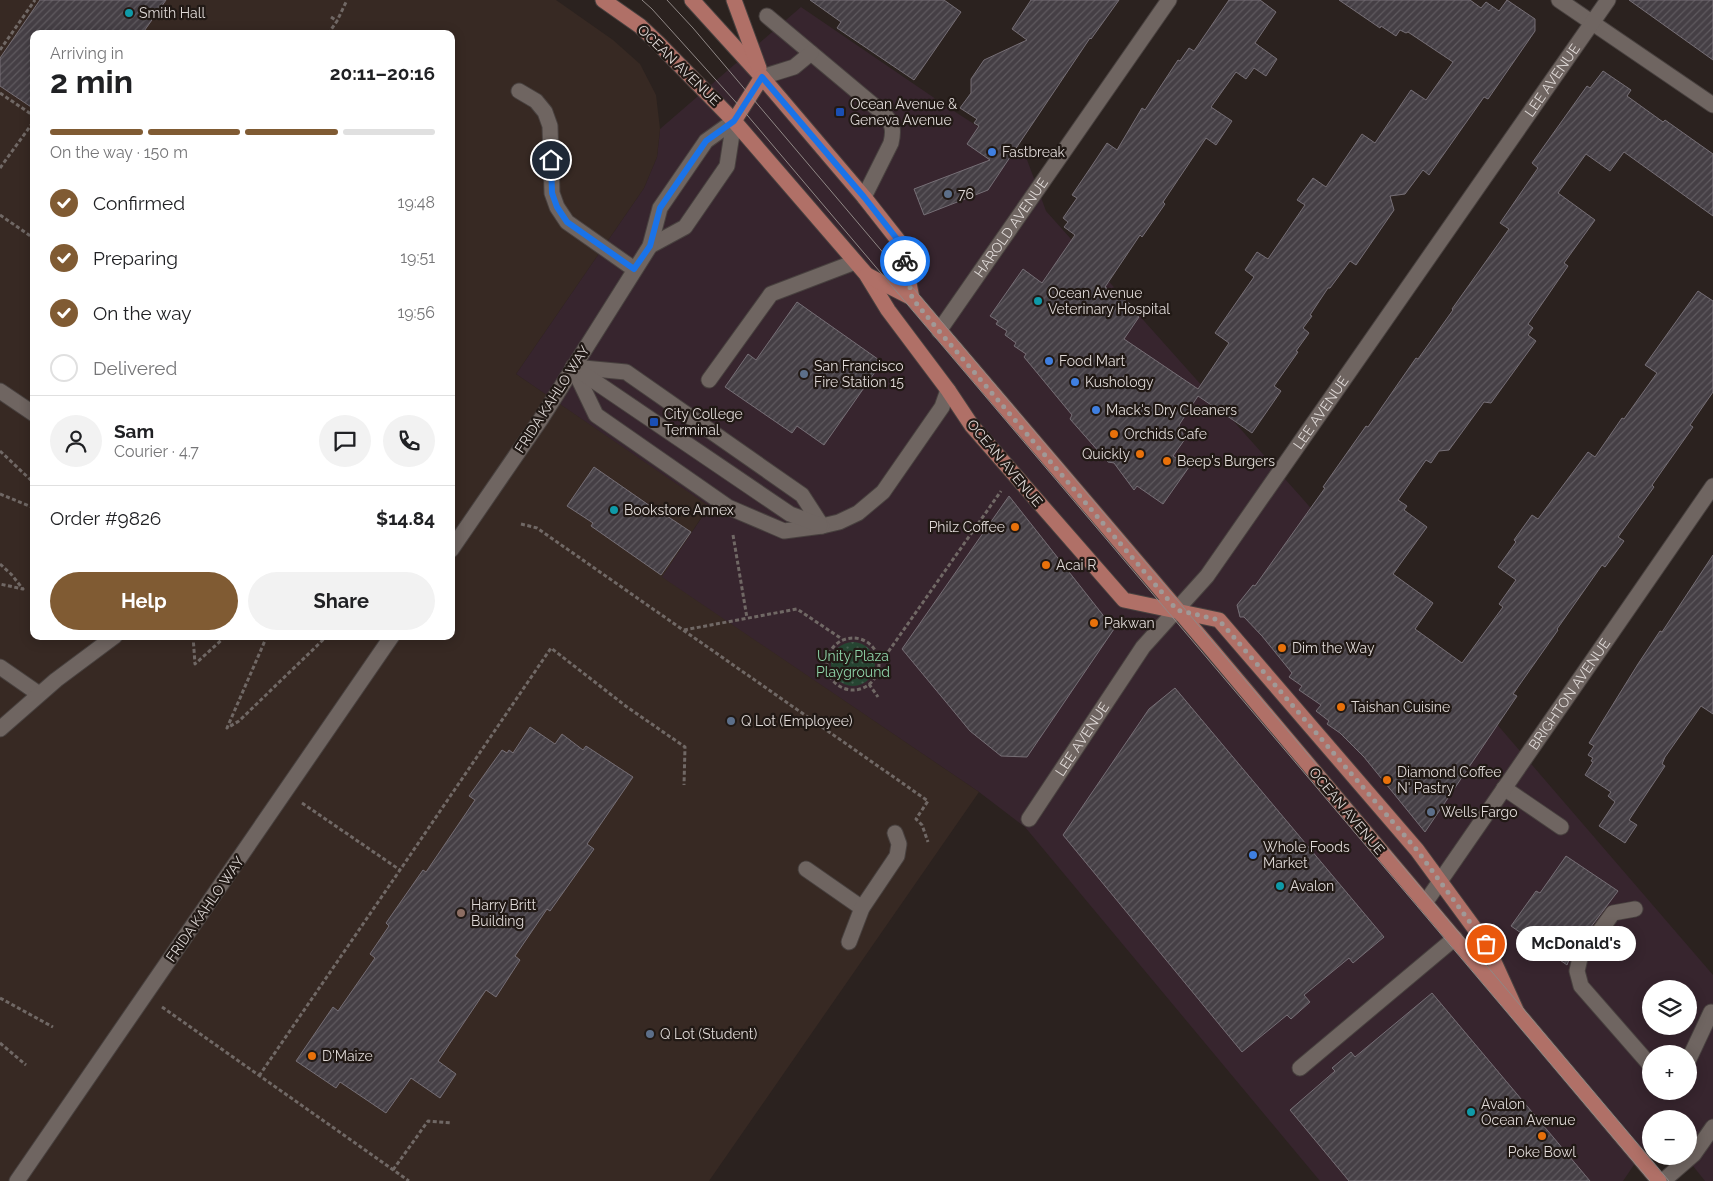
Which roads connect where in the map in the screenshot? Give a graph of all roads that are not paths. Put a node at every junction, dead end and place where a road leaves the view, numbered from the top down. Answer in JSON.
{"nodes":[{"id":1,"x":603,"y":0,"type":"edge"},
{"id":2,"x":692,"y":0,"type":"edge"},
{"id":3,"x":734,"y":0,"type":"edge"},
{"id":4,"x":1169,"y":0,"type":"edge"},
{"id":5,"x":1559,"y":0,"type":"edge"},
{"id":6,"x":1608,"y":0,"type":"edge"},
{"id":7,"x":767,"y":16,"type":"dead end"},
{"id":8,"x":1592,"y":22,"type":"junction"},
{"id":9,"x":811,"y":52,"type":"junction"},
{"id":10,"x":762,"y":77,"type":"junction"},
{"id":11,"x":519,"y":91,"type":"dead end"},
{"id":12,"x":1713,"y":106,"type":"edge"},
{"id":13,"x":734,"y":121,"type":"junction"},
{"id":14,"x":864,"y":197,"type":"junction"},
{"id":15,"x":650,"y":246,"type":"junction"},
{"id":16,"x":855,"y":262,"type":"junction"},
{"id":17,"x":634,"y":269,"type":"junction"},
{"id":18,"x":866,"y":274,"type":"junction"},
{"id":19,"x":912,"y":298,"type":"junction"},
{"id":20,"x":939,"y":331,"type":"junction"},
{"id":21,"x":574,"y":367,"type":"junction"},
{"id":22,"x":709,"y":380,"type":"dead end"},
{"id":23,"x":948,"y":390,"type":"junction"},
{"id":24,"x":0,"y":391,"type":"edge"},
{"id":25,"x":30,"y":411,"type":"edge"},
{"id":26,"x":1713,"y":486,"type":"edge"},
{"id":27,"x":822,"y":526,"type":"junction"},
{"id":28,"x":455,"y":544,"type":"edge"},
{"id":29,"x":1177,"y":610,"type":"junction"},
{"id":30,"x":109,"y":640,"type":"edge"},
{"id":31,"x":389,"y":640,"type":"edge"},
{"id":32,"x":0,"y":667,"type":"edge"},
{"id":33,"x":39,"y":694,"type":"junction"},
{"id":34,"x":0,"y":729,"type":"edge"},
{"id":35,"x":1504,"y":788,"type":"junction"},
{"id":36,"x":1029,"y":819,"type":"dead end"},
{"id":37,"x":1561,"y":826,"type":"dead end"},
{"id":38,"x":895,"y":833,"type":"dead end"},
{"id":39,"x":806,"y":869,"type":"dead end"},
{"id":40,"x":1440,"y":881,"type":"junction"},
{"id":41,"x":1425,"y":903,"type":"junction"},
{"id":42,"x":862,"y":908,"type":"junction"},
{"id":43,"x":1635,"y":910,"type":"dead end"},
{"id":44,"x":1455,"y":938,"type":"junction"},
{"id":45,"x":849,"y":942,"type":"dead end"},
{"id":46,"x":1517,"y":1012,"type":"junction"},
{"id":47,"x":1711,"y":1012,"type":"dead end"},
{"id":48,"x":1696,"y":1045,"type":"edge"},
{"id":49,"x":1642,"y":1056,"type":"edge"},
{"id":50,"x":1300,"y":1068,"type":"dead end"},
{"id":51,"x":1713,"y":1127,"type":"edge"},
{"id":52,"x":17,"y":1181,"type":"edge"},
{"id":53,"x":1659,"y":1181,"type":"edge"},
{"id":54,"x":1663,"y":1181,"type":"edge"}],
"edges":[{"from":1,"to":13,"type":"main road","name":"OCEAN AVENUE"},
{"from":2,"to":10,"type":"main road","name":"OCEAN AVENUE"},
{"from":3,"to":10,"type":"main road"},
{"from":4,"to":20,"type":"street","name":"HAROLD AVENUE"},
{"from":5,"to":8,"type":"street"},
{"from":6,"to":8,"type":"street","name":"LEE AVENUE"},
{"from":7,"to":9,"type":"street"},
{"from":8,"to":12,"type":"street"},
{"from":8,"to":29,"type":"street","name":"LEE AVENUE"},
{"from":9,"to":10,"type":"street"},
{"from":9,"to":14,"type":"street"},
{"from":10,"to":13,"type":"main road","name":"FRIDA KAHLO WAY"},
{"from":10,"to":14,"type":"main road","name":"OCEAN AVENUE"},
{"from":11,"to":17,"type":"street"},
{"from":13,"to":15,"type":"street","name":"FRIDA KAHLO WAY"},
{"from":13,"to":15,"type":"street","name":"FRIDA KAHLO WAY"},
{"from":13,"to":16,"type":"main road","name":"OCEAN AVENUE"},
{"from":14,"to":19,"type":"main road","name":"OCEAN AVENUE"},
{"from":15,"to":17,"type":"street","name":"FRIDA KAHLO WAY"},
{"from":16,"to":18,"type":"main road","name":"OCEAN AVENUE"},
{"from":16,"to":22,"type":"street"},
{"from":17,"to":21,"type":"street","name":"FRIDA KAHLO WAY"},
{"from":18,"to":19,"type":"main road","name":"OCEAN AVENUE"},
{"from":18,"to":23,"type":"main road","name":"OCEAN AVENUE"},
{"from":19,"to":20,"type":"main road","name":"OCEAN AVENUE"},
{"from":20,"to":29,"type":"main road","name":"OCEAN AVENUE"},
{"from":21,"to":27,"type":"street"},
{"from":21,"to":27,"type":"street"},
{"from":21,"to":27,"type":"street"},
{"from":21,"to":28,"type":"street","name":"FRIDA KAHLO WAY"},
{"from":23,"to":27,"type":"street"},
{"from":23,"to":29,"type":"main road","name":"OCEAN AVENUE"},
{"from":24,"to":25,"type":"street"},
{"from":26,"to":35,"type":"street","name":"BRIGHTON AVENUE"},
{"from":29,"to":36,"type":"street","name":"LEE AVENUE"},
{"from":29,"to":40,"type":"main road","name":"OCEAN AVENUE"},
{"from":29,"to":41,"type":"main road","name":"OCEAN AVENUE"},
{"from":30,"to":33,"type":"street"},
{"from":31,"to":52,"type":"street","name":"FRIDA KAHLO WAY"},
{"from":32,"to":33,"type":"street"},
{"from":33,"to":34,"type":"street"},
{"from":35,"to":37,"type":"street"},
{"from":35,"to":40,"type":"street","name":"BRIGHTON AVENUE"},
{"from":38,"to":42,"type":"street"},
{"from":39,"to":42,"type":"street"},
{"from":40,"to":41,"type":"street","name":"BRIGHTON AVENUE"},
{"from":40,"to":46,"type":"main road","name":"OCEAN AVENUE"},
{"from":41,"to":44,"type":"main road","name":"OCEAN AVENUE"},
{"from":42,"to":45,"type":"street"},
{"from":43,"to":49,"type":"street"},
{"from":44,"to":46,"type":"main road","name":"OCEAN AVENUE"},
{"from":44,"to":50,"type":"street"},
{"from":46,"to":53,"type":"main road","name":"OCEAN AVENUE"},
{"from":47,"to":48,"type":"street"},
{"from":51,"to":54,"type":"street"}]}
